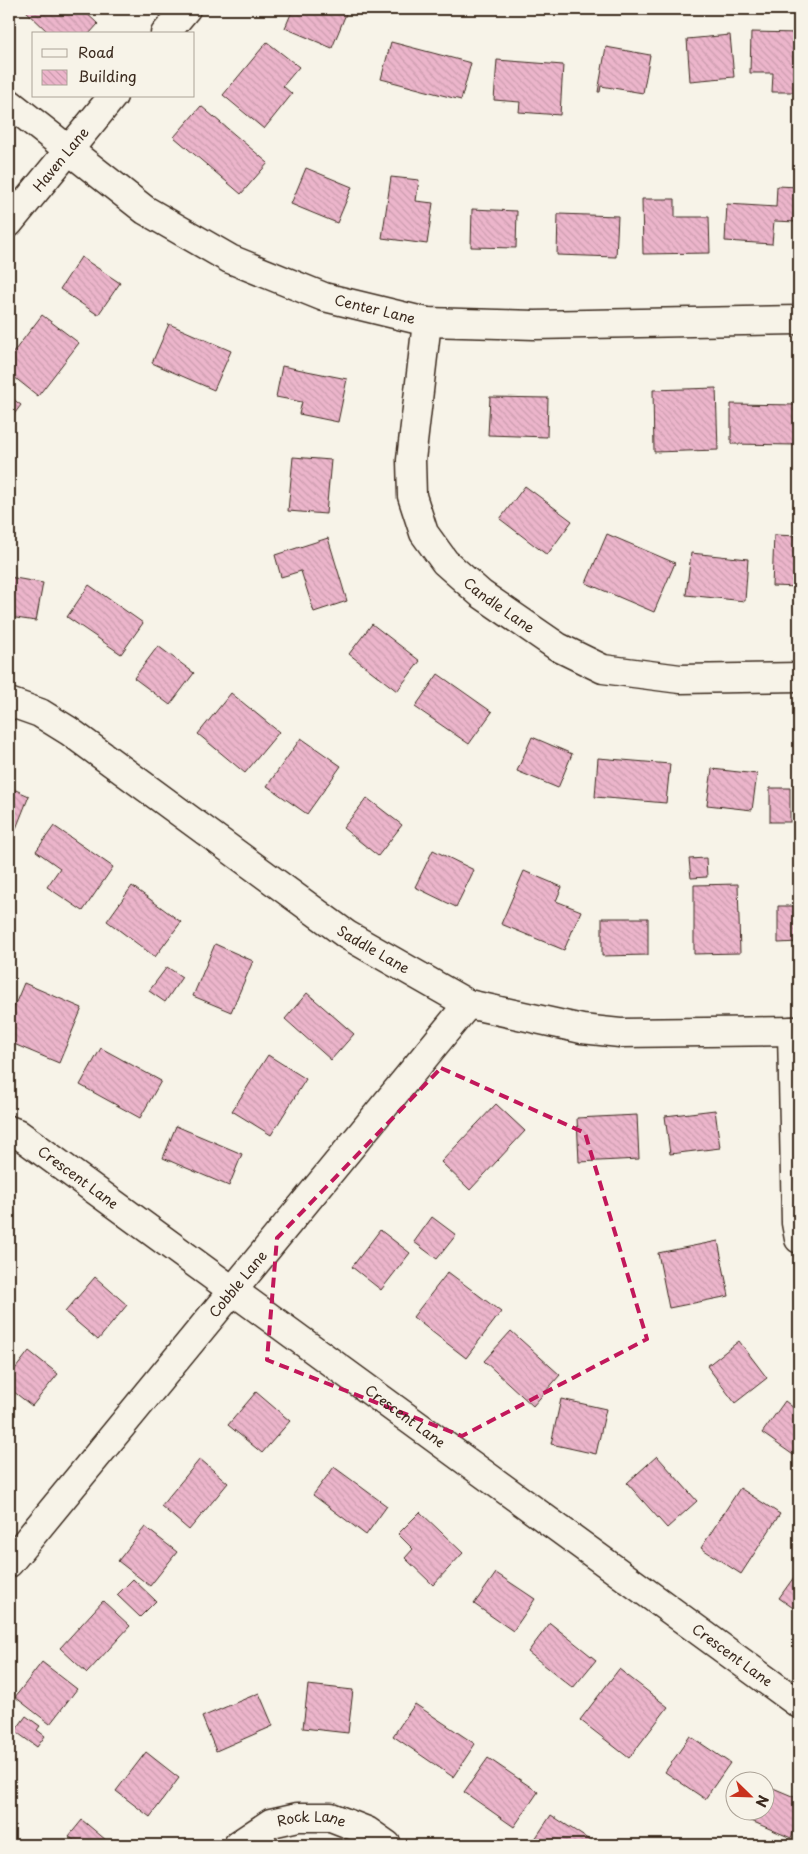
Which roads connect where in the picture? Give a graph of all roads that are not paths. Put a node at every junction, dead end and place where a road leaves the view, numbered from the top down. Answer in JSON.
{"nodes":[{"id":1,"x":186,"y":9,"type":"edge"},
{"id":2,"x":167,"y":32,"type":"edge"},
{"id":3,"x":111,"y":98,"type":"edge"},
{"id":4,"x":9,"y":103,"type":"edge"},
{"id":5,"x":69,"y":149,"type":"junction"},
{"id":6,"x":9,"y":223,"type":"edge"},
{"id":7,"x":799,"y":320,"type":"edge"},
{"id":8,"x":427,"y":322,"type":"junction"},
{"id":9,"x":799,"y":677,"type":"edge"},
{"id":10,"x":9,"y":702,"type":"edge"},
{"id":11,"x":468,"y":1004,"type":"junction"},
{"id":12,"x":796,"y":1031,"type":"edge"},
{"id":13,"x":9,"y":1130,"type":"edge"},
{"id":14,"x":799,"y":1239,"type":"edge"},
{"id":15,"x":233,"y":1291,"type":"junction"},
{"id":16,"x":9,"y":1563,"type":"edge"},
{"id":17,"x":799,"y":1704,"type":"edge"},
{"id":18,"x":238,"y":1845,"type":"edge"},
{"id":19,"x":386,"y":1845,"type":"edge"}],
"edges":[{"from":1,"to":2,"type":"street"},
{"from":3,"to":5,"type":"street","name":"Haven Lane"},
{"from":4,"to":5,"type":"street","name":"Center Lane"},
{"from":5,"to":6,"type":"street","name":"Haven Lane"},
{"from":5,"to":8,"type":"street","name":"Center Lane"},
{"from":7,"to":8,"type":"street","name":"Center Lane"},
{"from":8,"to":9,"type":"street","name":"Candle Lane"},
{"from":10,"to":11,"type":"street","name":"Saddle Lane"},
{"from":11,"to":12,"type":"street","name":"Saddle Lane"},
{"from":11,"to":15,"type":"street","name":"Cobble Lane"},
{"from":12,"to":14,"type":"street"},
{"from":13,"to":15,"type":"street","name":"Crescent Lane"},
{"from":15,"to":16,"type":"street","name":"Cobble Lane"},
{"from":15,"to":17,"type":"street","name":"Crescent Lane"},
{"from":18,"to":19,"type":"street","name":"Rock Lane"}]}
